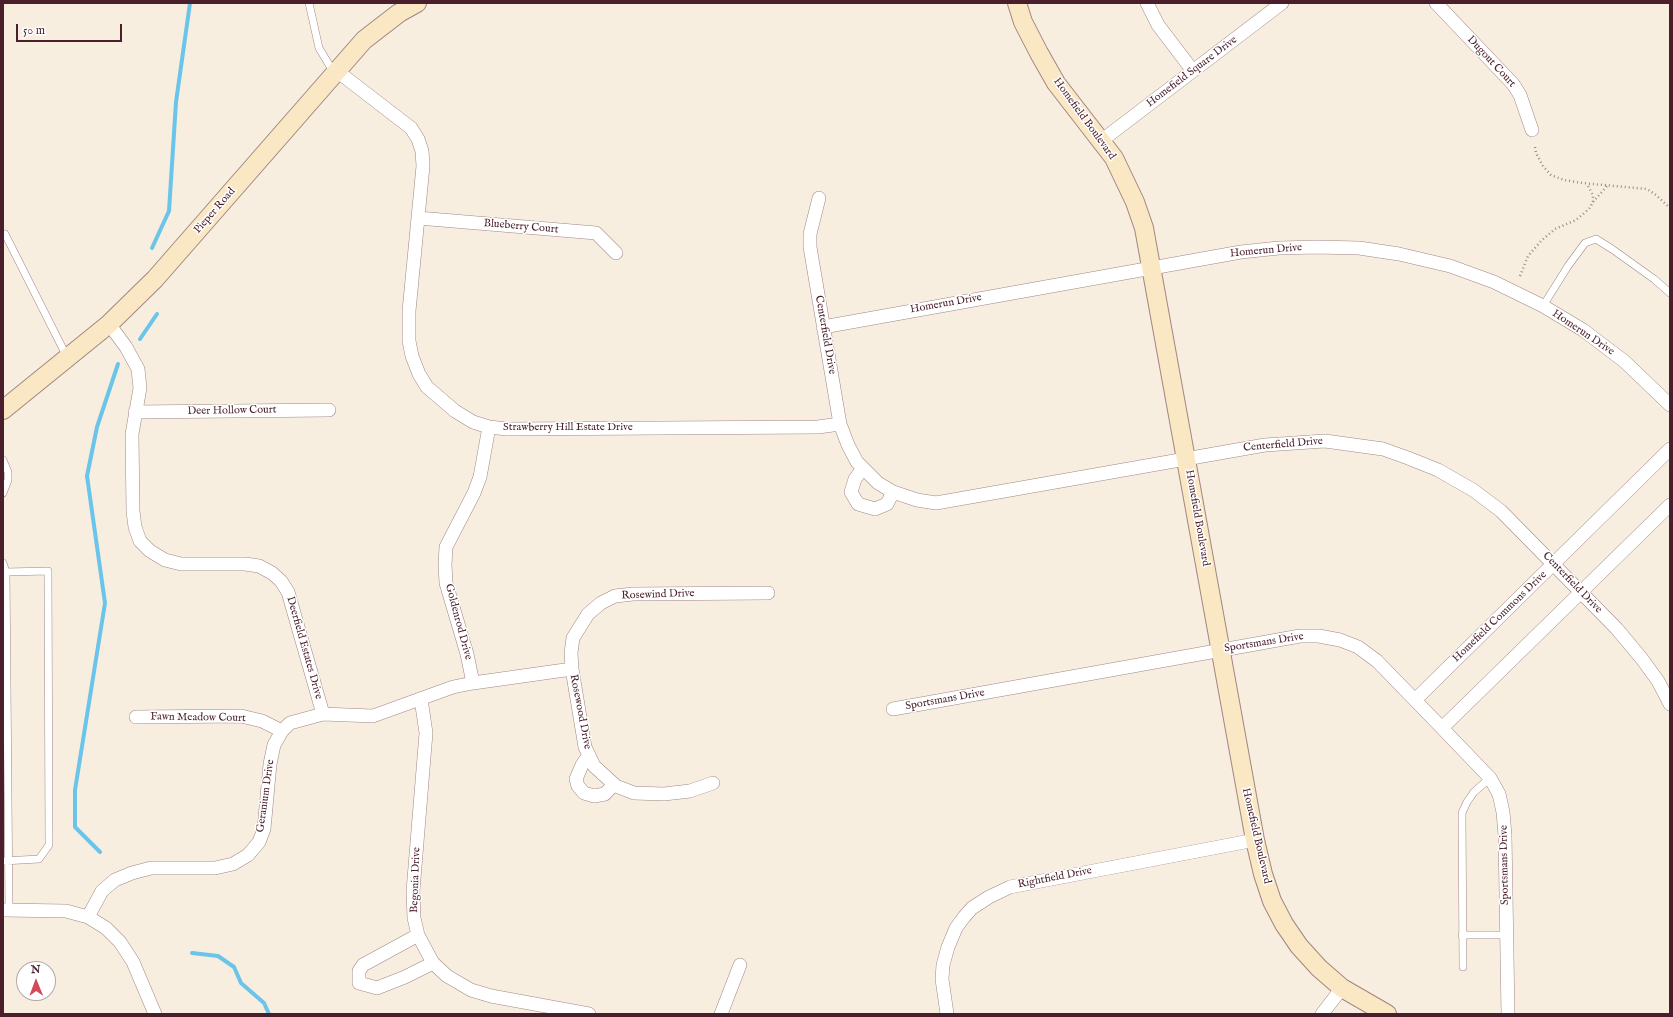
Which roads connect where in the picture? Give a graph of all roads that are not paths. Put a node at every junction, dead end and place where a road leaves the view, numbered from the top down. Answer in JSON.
{"nodes":[{"id":1,"x":309,"y":3,"type":"edge"},
{"id":2,"x":417,"y":3,"type":"edge"},
{"id":3,"x":1017,"y":3,"type":"edge"},
{"id":4,"x":1147,"y":3,"type":"edge"},
{"id":5,"x":1282,"y":3,"type":"edge"},
{"id":6,"x":1436,"y":3,"type":"edge"},
{"id":7,"x":1193,"y":71,"type":"junction"},
{"id":8,"x":336,"y":72,"type":"junction"},
{"id":9,"x":1532,"y":130,"type":"dead end"},
{"id":10,"x":1101,"y":140,"type":"junction"},
{"id":11,"x":820,"y":198,"type":"dead end"},
{"id":12,"x":418,"y":218,"type":"junction"},
{"id":13,"x":6,"y":234,"type":"dead end"},
{"id":14,"x":616,"y":253,"type":"dead end"},
{"id":15,"x":1151,"y":267,"type":"junction"},
{"id":16,"x":1670,"y":293,"type":"edge"},
{"id":17,"x":1543,"y":306,"type":"junction"},
{"id":18,"x":109,"y":324,"type":"junction"},
{"id":19,"x":823,"y":327,"type":"junction"},
{"id":20,"x":68,"y":358,"type":"junction"},
{"id":21,"x":1670,"y":405,"type":"edge"},
{"id":22,"x":3,"y":410,"type":"edge"},
{"id":23,"x":329,"y":410,"type":"dead end"},
{"id":24,"x":135,"y":412,"type":"junction"},
{"id":25,"x":840,"y":424,"type":"junction"},
{"id":26,"x":489,"y":426,"type":"junction"},
{"id":27,"x":1670,"y":449,"type":"edge"},
{"id":28,"x":1186,"y":458,"type":"junction"},
{"id":29,"x":3,"y":460,"type":"edge"},
{"id":30,"x":863,"y":468,"type":"junction"},
{"id":31,"x":3,"y":492,"type":"edge"},
{"id":32,"x":893,"y":492,"type":"junction"},
{"id":33,"x":1670,"y":505,"type":"edge"},
{"id":34,"x":3,"y":562,"type":"edge"},
{"id":35,"x":1554,"y":564,"type":"junction"},
{"id":36,"x":6,"y":572,"type":"junction"},
{"id":37,"x":1581,"y":592,"type":"junction"},
{"id":38,"x":768,"y":593,"type":"dead end"},
{"id":39,"x":5,"y":643,"type":"edge"},
{"id":40,"x":1220,"y":650,"type":"junction"},
{"id":41,"x":572,"y":669,"type":"junction"},
{"id":42,"x":473,"y":683,"type":"junction"},
{"id":43,"x":421,"y":699,"type":"junction"},
{"id":44,"x":1415,"y":700,"type":"junction"},
{"id":45,"x":1670,"y":704,"type":"edge"},
{"id":46,"x":893,"y":709,"type":"dead end"},
{"id":47,"x":323,"y":714,"type":"junction"},
{"id":48,"x":136,"y":717,"type":"dead end"},
{"id":49,"x":1442,"y":728,"type":"junction"},
{"id":50,"x":282,"y":731,"type":"junction"},
{"id":51,"x":5,"y":740,"type":"edge"},
{"id":52,"x":592,"y":761,"type":"junction"},
{"id":53,"x":1490,"y":778,"type":"junction"},
{"id":54,"x":713,"y":783,"type":"dead end"},
{"id":55,"x":614,"y":784,"type":"junction"},
{"id":56,"x":1255,"y":840,"type":"junction"},
{"id":57,"x":6,"y":861,"type":"edge"},
{"id":58,"x":6,"y":910,"type":"edge"},
{"id":59,"x":88,"y":918,"type":"junction"},
{"id":60,"x":418,"y":935,"type":"junction"},
{"id":61,"x":1506,"y":935,"type":"junction"},
{"id":62,"x":1462,"y":936,"type":"junction"},
{"id":63,"x":433,"y":963,"type":"junction"},
{"id":64,"x":740,"y":965,"type":"dead end"},
{"id":65,"x":1463,"y":967,"type":"dead end"},
{"id":66,"x":1342,"y":988,"type":"junction"},
{"id":67,"x":155,"y":1014,"type":"edge"},
{"id":68,"x":589,"y":1014,"type":"edge"},
{"id":69,"x":721,"y":1014,"type":"edge"},
{"id":70,"x":947,"y":1014,"type":"edge"},
{"id":71,"x":1322,"y":1014,"type":"edge"},
{"id":72,"x":1387,"y":1014,"type":"edge"},
{"id":73,"x":1508,"y":1014,"type":"edge"}],
"edges":[{"from":1,"to":8,"type":"lane"},
{"from":2,"to":8,"type":"street","name":"Pieper Road"},
{"from":3,"to":10,"type":"street","name":"Homefield Boulevard"},
{"from":4,"to":7,"type":"street"},
{"from":5,"to":7,"type":"street","name":"Homefield Square Drive"},
{"from":6,"to":9,"type":"street","name":"Dugout Court"},
{"from":7,"to":10,"type":"street","name":"Homefield Square Drive"},
{"from":8,"to":12,"type":"street","name":"Strawberry Hill Estate Drive"},
{"from":8,"to":18,"type":"street","name":"Pieper Road"},
{"from":10,"to":15,"type":"street","name":"Homefield Boulevard"},
{"from":11,"to":19,"type":"street","name":"Centerfield Drive"},
{"from":12,"to":14,"type":"street","name":"Blueberry Court"},
{"from":12,"to":26,"type":"street","name":"Strawberry Hill Estate Drive"},
{"from":13,"to":20,"type":"lane"},
{"from":15,"to":17,"type":"street","name":"Homerun Drive"},
{"from":15,"to":19,"type":"street","name":"Homerun Drive"},
{"from":15,"to":28,"type":"street","name":"Homefield Boulevard"},
{"from":16,"to":17,"type":"lane"},
{"from":17,"to":21,"type":"street","name":"Homerun Drive"},
{"from":18,"to":20,"type":"street","name":"Pieper Road"},
{"from":18,"to":24,"type":"street","name":"Deerfield Estates Drive"},
{"from":19,"to":25,"type":"street","name":"Centerfield Drive"},
{"from":20,"to":22,"type":"street","name":"Pieper Road"},
{"from":23,"to":24,"type":"street","name":"Deer Hollow Court"},
{"from":24,"to":47,"type":"street","name":"Deerfield Estates Drive"},
{"from":25,"to":26,"type":"street","name":"Strawberry Hill Estate Drive"},
{"from":25,"to":30,"type":"street","name":"Centerfield Drive"},
{"from":26,"to":42,"type":"street","name":"Goldenrod Drive"},
{"from":27,"to":35,"type":"street","name":"Homefield Commons Drive"},
{"from":28,"to":32,"type":"street","name":"Centerfield Drive"},
{"from":28,"to":35,"type":"street","name":"Centerfield Drive"},
{"from":28,"to":40,"type":"street","name":"Homefield Boulevard"},
{"from":29,"to":31,"type":"lane"},
{"from":30,"to":32,"type":"street","name":"Centerfield Drive"},
{"from":30,"to":32,"type":"street"},
{"from":33,"to":37,"type":"street"},
{"from":34,"to":36,"type":"lane"},
{"from":35,"to":37,"type":"street","name":"Centerfield Drive"},
{"from":35,"to":44,"type":"street","name":"Homefield Commons Drive"},
{"from":36,"to":39,"type":"lane"},
{"from":36,"to":57,"type":"lane"},
{"from":37,"to":45,"type":"street","name":"Centerfield Drive"},
{"from":37,"to":49,"type":"street"},
{"from":38,"to":41,"type":"street","name":"Rosewind Drive"},
{"from":39,"to":51,"type":"lane"},
{"from":40,"to":44,"type":"street","name":"Sportsmans Drive"},
{"from":40,"to":46,"type":"street","name":"Sportsmans Drive"},
{"from":40,"to":56,"type":"street","name":"Homefield Boulevard"},
{"from":41,"to":42,"type":"street"},
{"from":41,"to":52,"type":"street","name":"Rosewood Drive"},
{"from":42,"to":43,"type":"street"},
{"from":43,"to":47,"type":"street"},
{"from":43,"to":60,"type":"street","name":"Begonia Drive"},
{"from":44,"to":49,"type":"street","name":"Sportsmans Drive"},
{"from":47,"to":50,"type":"street"},
{"from":48,"to":50,"type":"street","name":"Fawn Meadow Court"},
{"from":49,"to":53,"type":"street","name":"Sportsmans Drive"},
{"from":50,"to":59,"type":"street","name":"Geranium Drive"},
{"from":51,"to":57,"type":"lane"},
{"from":52,"to":55,"type":"street"},
{"from":52,"to":55,"type":"street","name":"Rosewood Drive"},
{"from":53,"to":61,"type":"street","name":"Sportsmans Drive"},
{"from":53,"to":62,"type":"lane"},
{"from":54,"to":55,"type":"street"},
{"from":56,"to":66,"type":"street","name":"Homefield Boulevard"},
{"from":56,"to":70,"type":"street","name":"Rightfield Drive"},
{"from":57,"to":58,"type":"lane"},
{"from":58,"to":59,"type":"street"},
{"from":59,"to":67,"type":"street"},
{"from":60,"to":63,"type":"street","name":"Begonia Drive"},
{"from":60,"to":63,"type":"street"},
{"from":61,"to":62,"type":"lane"},
{"from":61,"to":73,"type":"street","name":"Sportsmans Drive"},
{"from":62,"to":65,"type":"lane"},
{"from":63,"to":68,"type":"street","name":"Begonia Drive"},
{"from":64,"to":69,"type":"street"},
{"from":66,"to":71,"type":"street"},
{"from":66,"to":72,"type":"street","name":"Homefield Boulevard"}]}
